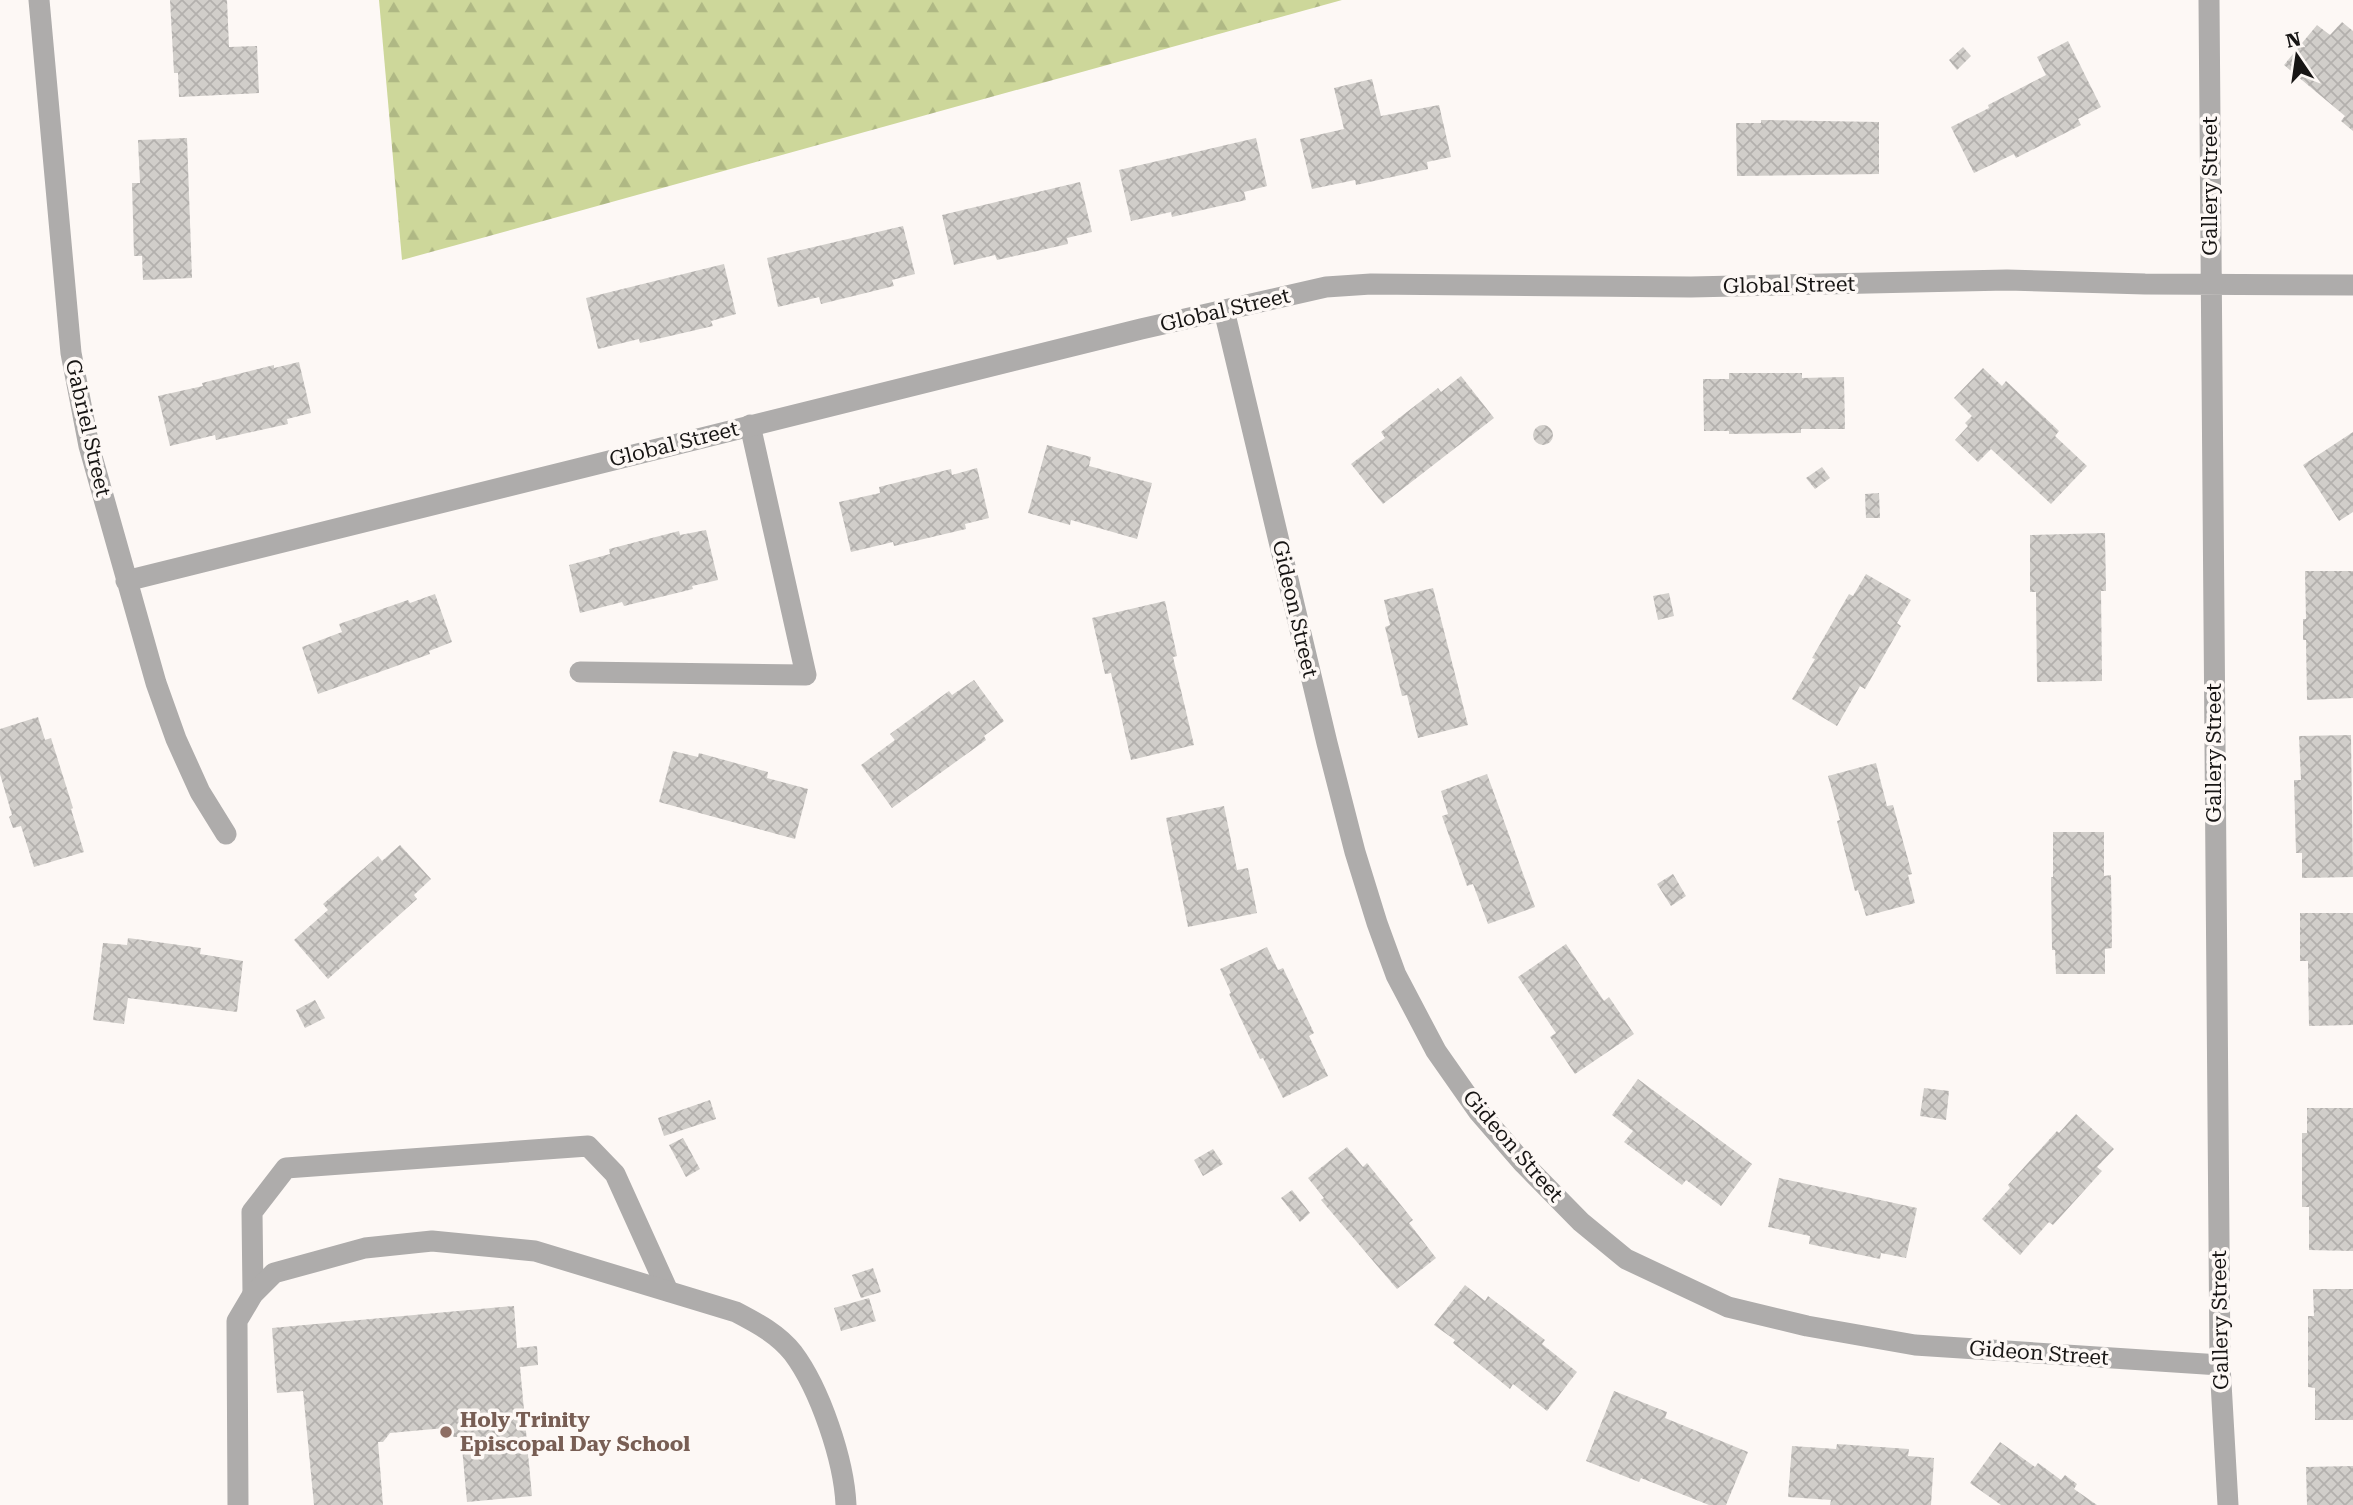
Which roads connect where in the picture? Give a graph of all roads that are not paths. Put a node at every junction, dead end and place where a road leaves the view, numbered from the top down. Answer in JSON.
{"nodes":[{"id":1,"x":39,"y":0,"type":"edge"},
{"id":2,"x":2209,"y":0,"type":"edge"},
{"id":3,"x":2211,"y":283,"type":"junction"},
{"id":4,"x":2353,"y":285,"type":"edge"},
{"id":5,"x":1224,"y":310,"type":"junction"},
{"id":6,"x":750,"y":425,"type":"junction"},
{"id":7,"x":126,"y":580,"type":"junction"},
{"id":8,"x":580,"y":672,"type":"dead end"},
{"id":9,"x":226,"y":834,"type":"dead end"},
{"id":10,"x":667,"y":1291,"type":"junction"},
{"id":11,"x":253,"y":1294,"type":"junction"},
{"id":12,"x":2220,"y":1365,"type":"junction"},
{"id":13,"x":238,"y":1505,"type":"edge"},
{"id":14,"x":846,"y":1505,"type":"edge"},
{"id":15,"x":2228,"y":1505,"type":"edge"}],
"edges":[{"from":1,"to":7,"type":"street","name":"Gabriel Street"},
{"from":2,"to":3,"type":"street","name":"Gallery Street"},
{"from":3,"to":4,"type":"street","name":"Global Street"},
{"from":3,"to":5,"type":"street","name":"Global Street"},
{"from":3,"to":12,"type":"street","name":"Gallery Street"},
{"from":5,"to":6,"type":"street","name":"Global Street"},
{"from":5,"to":12,"type":"street","name":"Gideon Street"},
{"from":6,"to":7,"type":"street","name":"Global Street"},
{"from":6,"to":8,"type":"street"},
{"from":7,"to":9,"type":"street","name":"Gabriel Street"},
{"from":10,"to":11,"type":"street"},
{"from":10,"to":11,"type":"street"},
{"from":10,"to":14,"type":"street"},
{"from":11,"to":13,"type":"street"},
{"from":12,"to":15,"type":"street","name":"Gallery Street"}]}
